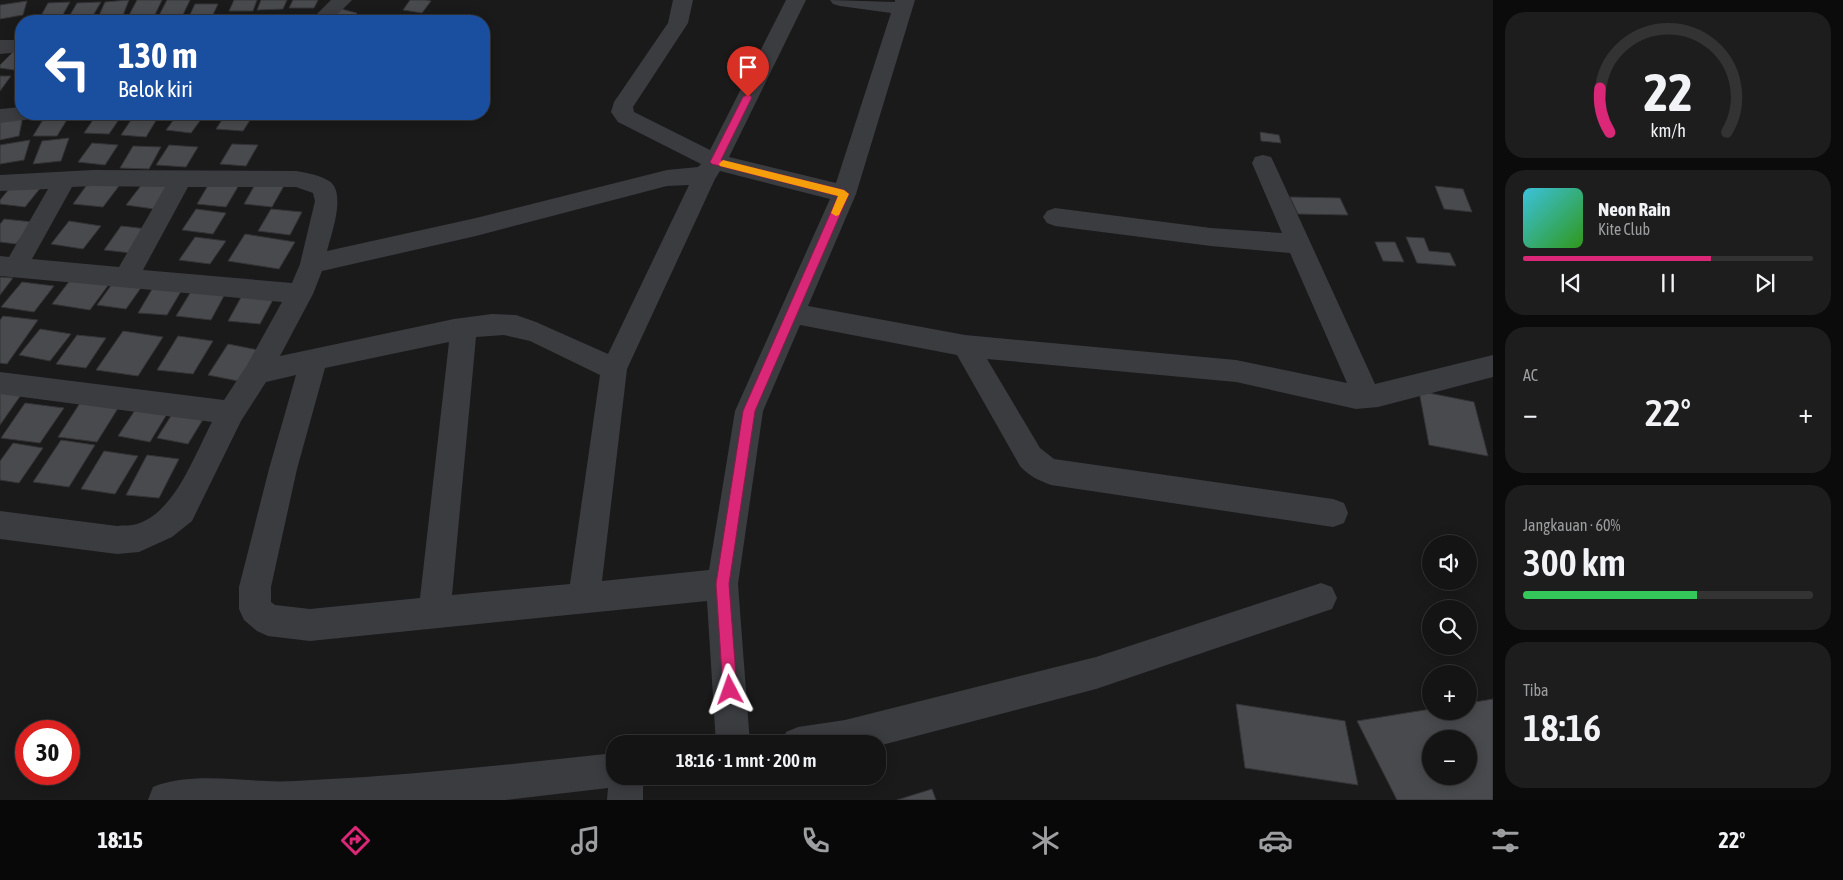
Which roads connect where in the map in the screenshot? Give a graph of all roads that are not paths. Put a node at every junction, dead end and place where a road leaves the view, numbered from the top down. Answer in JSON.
{"nodes":[{"id":1,"x":342,"y":0,"type":"edge"},
{"id":2,"x":683,"y":0,"type":"edge"},
{"id":3,"x":796,"y":0,"type":"edge"},
{"id":4,"x":840,"y":0,"type":"edge"},
{"id":5,"x":904,"y":4,"type":"edge"},
{"id":6,"x":326,"y":15,"type":"edge"},
{"id":7,"x":15,"y":46,"type":"edge"},
{"id":8,"x":0,"y":47,"type":"edge"},
{"id":9,"x":15,"y":115,"type":"edge"},
{"id":10,"x":0,"y":116,"type":"edge"},
{"id":11,"x":1263,"y":163,"type":"dead end"},
{"id":12,"x":710,"y":168,"type":"junction"},
{"id":13,"x":180,"y":178,"type":"junction"},
{"id":14,"x":65,"y":180,"type":"junction"},
{"id":15,"x":0,"y":183,"type":"edge"},
{"id":16,"x":844,"y":194,"type":"junction"},
{"id":17,"x":1055,"y":217,"type":"dead end"},
{"id":18,"x":1299,"y":244,"type":"junction"},
{"id":19,"x":312,"y":264,"type":"junction"},
{"id":20,"x":7,"y":267,"type":"edge"},
{"id":21,"x":126,"y":278,"type":"junction"},
{"id":22,"x":300,"y":294,"type":"junction"},
{"id":23,"x":791,"y":313,"type":"junction"},
{"id":24,"x":464,"y":329,"type":"junction"},
{"id":25,"x":965,"y":346,"type":"junction"},
{"id":26,"x":314,"y":359,"type":"junction"},
{"id":27,"x":1493,"y":366,"type":"edge"},
{"id":28,"x":614,"y":369,"type":"junction"},
{"id":29,"x":257,"y":373,"type":"junction"},
{"id":30,"x":0,"y":383,"type":"edge"},
{"id":31,"x":1366,"y":396,"type":"junction"},
{"id":32,"x":231,"y":413,"type":"junction"},
{"id":33,"x":1333,"y":513,"type":"dead end"},
{"id":34,"x":0,"y":525,"type":"edge"},
{"id":35,"x":722,"y":584,"type":"junction"},
{"id":36,"x":1321,"y":598,"type":"dead end"},
{"id":37,"x":584,"y":599,"type":"junction"},
{"id":38,"x":434,"y":613,"type":"junction"},
{"id":39,"x":732,"y":735,"type":"edge"},
{"id":40,"x":854,"y":735,"type":"edge"},
{"id":41,"x":606,"y":771,"type":"edge"},
{"id":42,"x":626,"y":785,"type":"edge"},
{"id":43,"x":166,"y":800,"type":"edge"},
{"id":44,"x":625,"y":800,"type":"edge"}],
"edges":[{"from":1,"to":6,"type":"street"},
{"from":2,"to":12,"type":"street"},
{"from":3,"to":12,"type":"street"},
{"from":4,"to":5,"type":"street"},
{"from":5,"to":16,"type":"street"},
{"from":7,"to":8,"type":"street"},
{"from":9,"to":10,"type":"street"},
{"from":11,"to":18,"type":"street"},
{"from":12,"to":16,"type":"street"},
{"from":12,"to":19,"type":"street"},
{"from":12,"to":28,"type":"street"},
{"from":13,"to":14,"type":"street"},
{"from":13,"to":19,"type":"street"},
{"from":13,"to":21,"type":"street"},
{"from":14,"to":15,"type":"street"},
{"from":14,"to":20,"type":"street"},
{"from":16,"to":23,"type":"street"},
{"from":17,"to":18,"type":"street"},
{"from":18,"to":31,"type":"street"},
{"from":19,"to":22,"type":"street"},
{"from":20,"to":21,"type":"street"},
{"from":21,"to":22,"type":"street"},
{"from":22,"to":29,"type":"street"},
{"from":23,"to":25,"type":"street"},
{"from":23,"to":35,"type":"street"},
{"from":24,"to":26,"type":"street"},
{"from":24,"to":28,"type":"street"},
{"from":24,"to":38,"type":"street"},
{"from":25,"to":31,"type":"street"},
{"from":25,"to":33,"type":"street"},
{"from":26,"to":29,"type":"street"},
{"from":26,"to":38,"type":"street"},
{"from":27,"to":31,"type":"street"},
{"from":28,"to":37,"type":"street"},
{"from":29,"to":32,"type":"street"},
{"from":30,"to":32,"type":"street"},
{"from":32,"to":34,"type":"street"},
{"from":35,"to":37,"type":"street"},
{"from":35,"to":39,"type":"street"},
{"from":36,"to":40,"type":"street"},
{"from":37,"to":38,"type":"street"},
{"from":41,"to":43,"type":"street"},
{"from":42,"to":44,"type":"street"}]}
